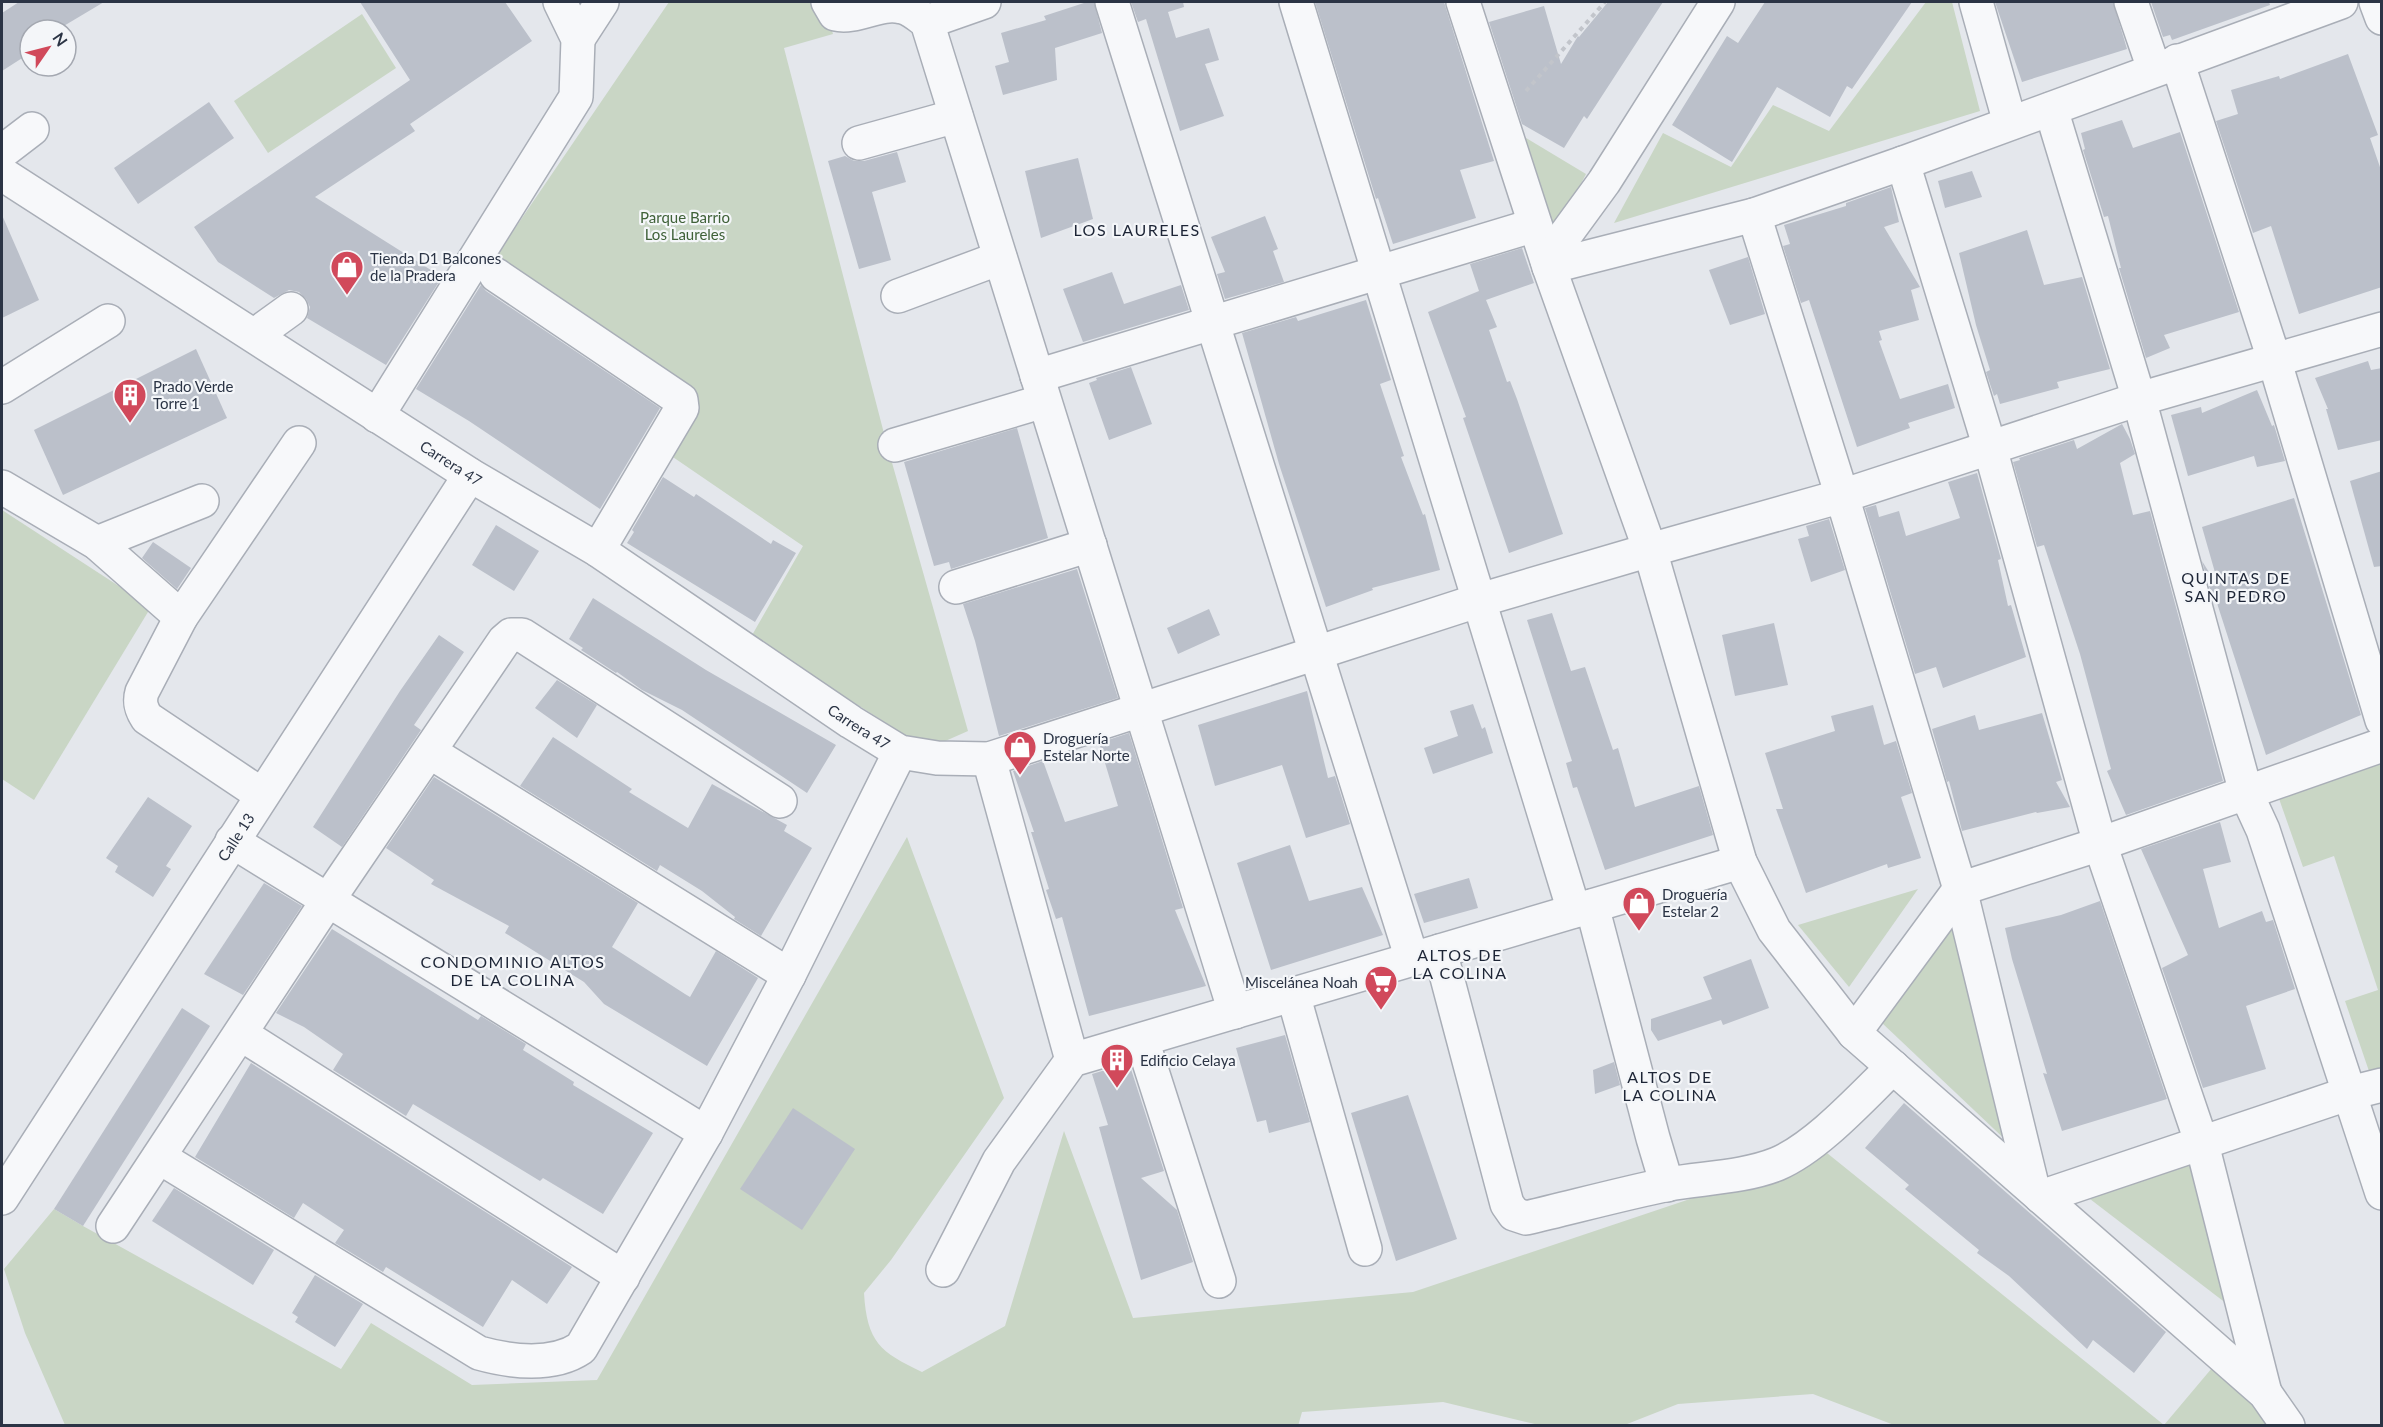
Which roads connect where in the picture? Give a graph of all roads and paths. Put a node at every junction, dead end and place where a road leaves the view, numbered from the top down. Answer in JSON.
{"nodes":[{"id":1,"x":560,"y":2,"type":"edge"},
{"id":2,"x":602,"y":2,"type":"edge"},
{"id":3,"x":828,"y":2,"type":"edge"},
{"id":4,"x":984,"y":2,"type":"edge"},
{"id":5,"x":1112,"y":2,"type":"edge"},
{"id":6,"x":1296,"y":2,"type":"edge"},
{"id":7,"x":1463,"y":2,"type":"edge"},
{"id":8,"x":1605,"y":2,"type":"edge"},
{"id":9,"x":1718,"y":2,"type":"edge"},
{"id":10,"x":1976,"y":2,"type":"edge"},
{"id":11,"x":2131,"y":2,"type":"edge"},
{"id":12,"x":2341,"y":2,"type":"edge"},
{"id":13,"x":2376,"y":2,"type":"edge"},
{"id":14,"x":2298,"y":9,"type":"edge"},
{"id":15,"x":2382,"y":18,"type":"edge"},
{"id":16,"x":927,"y":22,"type":"junction"},
{"id":17,"x":578,"y":39,"type":"junction"},
{"id":18,"x":2166,"y":65,"type":"junction"},
{"id":19,"x":1522,"y":94,"type":"dead end"},
{"id":20,"x":2050,"y":109,"type":"junction"},
{"id":21,"x":956,"y":116,"type":"junction"},
{"id":22,"x":2010,"y":123,"type":"junction"},
{"id":23,"x":32,"y":129,"type":"dead end"},
{"id":24,"x":859,"y":143,"type":"dead end"},
{"id":25,"x":2,"y":152,"type":"edge"},
{"id":26,"x":1903,"y":163,"type":"junction"},
{"id":27,"x":2,"y":174,"type":"edge"},
{"id":28,"x":1754,"y":215,"type":"junction"},
{"id":29,"x":1535,"y":225,"type":"junction"},
{"id":30,"x":1000,"y":258,"type":"junction"},
{"id":31,"x":1548,"y":264,"type":"junction"},
{"id":32,"x":1378,"y":272,"type":"junction"},
{"id":33,"x":496,"y":275,"type":"dead end"},
{"id":34,"x":898,"y":296,"type":"dead end"},
{"id":35,"x":291,"y":309,"type":"dead end"},
{"id":36,"x":108,"y":321,"type":"dead end"},
{"id":37,"x":1211,"y":323,"type":"junction"},
{"id":38,"x":2382,"y":329,"type":"edge"},
{"id":39,"x":255,"y":335,"type":"junction"},
{"id":40,"x":2274,"y":359,"type":"junction"},
{"id":41,"x":2,"y":387,"type":"edge"},
{"id":42,"x":1041,"y":388,"type":"junction"},
{"id":43,"x":2139,"y":399,"type":"junction"},
{"id":44,"x":377,"y":416,"type":"junction"},
{"id":45,"x":299,"y":443,"type":"dead end"},
{"id":46,"x":895,"y":445,"type":"dead end"},
{"id":47,"x":1990,"y":448,"type":"junction"},
{"id":48,"x":470,"y":475,"type":"junction"},
{"id":49,"x":2,"y":487,"type":"edge"},
{"id":50,"x":1842,"y":496,"type":"junction"},
{"id":51,"x":202,"y":501,"type":"dead end"},
{"id":52,"x":97,"y":543,"type":"junction"},
{"id":53,"x":1090,"y":545,"type":"junction"},
{"id":54,"x":598,"y":550,"type":"junction"},
{"id":55,"x":1650,"y":550,"type":"junction"},
{"id":56,"x":957,"y":586,"type":"dead end"},
{"id":57,"x":1480,"y":600,"type":"junction"},
{"id":58,"x":181,"y":617,"type":"junction"},
{"id":59,"x":1317,"y":653,"type":"junction"},
{"id":60,"x":1141,"y":710,"type":"junction"},
{"id":61,"x":2382,"y":720,"type":"edge"},
{"id":62,"x":2382,"y":745,"type":"edge"},
{"id":63,"x":430,"y":752,"type":"junction"},
{"id":64,"x":900,"y":752,"type":"junction"},
{"id":65,"x":989,"y":759,"type":"junction"},
{"id":66,"x":2246,"y":793,"type":"junction"},
{"id":67,"x":262,"y":795,"type":"junction"},
{"id":68,"x":780,"y":801,"type":"dead end"},
{"id":69,"x":232,"y":841,"type":"junction"},
{"id":70,"x":2100,"y":844,"type":"junction"},
{"id":71,"x":1740,"y":862,"type":"junction"},
{"id":72,"x":1960,"y":889,"type":"junction"},
{"id":73,"x":328,"y":900,"type":"junction"},
{"id":74,"x":1583,"y":909,"type":"junction"},
{"id":75,"x":1426,"y":955,"type":"junction"},
{"id":76,"x":789,"y":975,"type":"junction"},
{"id":77,"x":1293,"y":994,"type":"junction"},
{"id":78,"x":1235,"y":1012,"type":"junction"},
{"id":79,"x":1854,"y":1033,"type":"junction"},
{"id":80,"x":241,"y":1034,"type":"junction"},
{"id":81,"x":1142,"y":1040,"type":"junction"},
{"id":82,"x":1072,"y":1060,"type":"junction"},
{"id":83,"x":1893,"y":1067,"type":"junction"},
{"id":84,"x":2382,"y":1085,"type":"edge"},
{"id":85,"x":2350,"y":1093,"type":"junction"},
{"id":86,"x":706,"y":1133,"type":"junction"},
{"id":87,"x":2202,"y":1144,"type":"junction"},
{"id":88,"x":159,"y":1156,"type":"junction"},
{"id":89,"x":1667,"y":1185,"type":"junction"},
{"id":90,"x":2037,"y":1193,"type":"junction"},
{"id":91,"x":2382,"y":1193,"type":"edge"},
{"id":92,"x":2,"y":1198,"type":"edge"},
{"id":93,"x":112,"y":1226,"type":"dead end"},
{"id":94,"x":1365,"y":1249,"type":"dead end"},
{"id":95,"x":943,"y":1270,"type":"dead end"},
{"id":96,"x":623,"y":1277,"type":"junction"},
{"id":97,"x":1219,"y":1281,"type":"dead end"},
{"id":98,"x":2265,"y":1393,"type":"junction"},
{"id":99,"x":2288,"y":1425,"type":"edge"}],
"edges":[{"from":1,"to":17,"type":"street"},
{"from":2,"to":17,"type":"street"},
{"from":3,"to":16,"type":"street"},
{"from":4,"to":16,"type":"street"},
{"from":5,"to":37,"type":"street"},
{"from":6,"to":32,"type":"street"},
{"from":7,"to":29,"type":"street"},
{"from":8,"to":19,"type":"path"},
{"from":9,"to":31,"type":"street"},
{"from":10,"to":22,"type":"street"},
{"from":11,"to":18,"type":"street"},
{"from":12,"to":14,"type":"street"},
{"from":13,"to":15,"type":"street"},
{"from":14,"to":18,"type":"street"},
{"from":16,"to":21,"type":"street"},
{"from":17,"to":44,"type":"street"},
{"from":18,"to":20,"type":"street"},
{"from":18,"to":40,"type":"street"},
{"from":20,"to":22,"type":"street"},
{"from":20,"to":43,"type":"street"},
{"from":21,"to":24,"type":"street"},
{"from":21,"to":30,"type":"street"},
{"from":22,"to":26,"type":"street"},
{"from":23,"to":25,"type":"street"},
{"from":26,"to":28,"type":"street"},
{"from":26,"to":47,"type":"street"},
{"from":27,"to":39,"type":"street","name":"Carrera 47"},
{"from":28,"to":31,"type":"street"},
{"from":28,"to":50,"type":"street"},
{"from":29,"to":31,"type":"street"},
{"from":29,"to":32,"type":"street"},
{"from":30,"to":34,"type":"street"},
{"from":30,"to":42,"type":"street"},
{"from":31,"to":55,"type":"street"},
{"from":32,"to":37,"type":"street"},
{"from":32,"to":57,"type":"street"},
{"from":33,"to":54,"type":"street"},
{"from":35,"to":39,"type":"street"},
{"from":36,"to":41,"type":"street"},
{"from":37,"to":42,"type":"street"},
{"from":37,"to":59,"type":"street"},
{"from":38,"to":40,"type":"street"},
{"from":39,"to":44,"type":"street","name":"Carrera 47"},
{"from":40,"to":43,"type":"street"},
{"from":40,"to":61,"type":"street"},
{"from":42,"to":46,"type":"street"},
{"from":42,"to":53,"type":"street"},
{"from":43,"to":47,"type":"street"},
{"from":43,"to":66,"type":"street"},
{"from":44,"to":48,"type":"street","name":"Carrera 47"},
{"from":45,"to":58,"type":"street"},
{"from":47,"to":50,"type":"street"},
{"from":47,"to":70,"type":"street"},
{"from":48,"to":54,"type":"street","name":"Carrera 47"},
{"from":48,"to":67,"type":"street","name":"Calle 13"},
{"from":49,"to":52,"type":"street"},
{"from":50,"to":55,"type":"street"},
{"from":50,"to":72,"type":"street"},
{"from":51,"to":52,"type":"street"},
{"from":52,"to":58,"type":"street"},
{"from":53,"to":56,"type":"street"},
{"from":53,"to":60,"type":"street"},
{"from":54,"to":64,"type":"street","name":"Carrera 47"},
{"from":55,"to":57,"type":"street"},
{"from":55,"to":71,"type":"street"},
{"from":57,"to":59,"type":"street"},
{"from":57,"to":74,"type":"street"},
{"from":58,"to":67,"type":"street"},
{"from":59,"to":60,"type":"street"},
{"from":59,"to":75,"type":"street"},
{"from":60,"to":65,"type":"street"},
{"from":60,"to":78,"type":"street"},
{"from":62,"to":66,"type":"street"},
{"from":63,"to":68,"type":"street"},
{"from":63,"to":73,"type":"street"},
{"from":63,"to":76,"type":"street"},
{"from":64,"to":65,"type":"street"},
{"from":64,"to":76,"type":"street"},
{"from":65,"to":82,"type":"street"},
{"from":66,"to":70,"type":"street"},
{"from":66,"to":85,"type":"street"},
{"from":67,"to":69,"type":"street","name":"Calle 13"},
{"from":69,"to":73,"type":"street"},
{"from":69,"to":92,"type":"street","name":"Calle 13"},
{"from":70,"to":72,"type":"street"},
{"from":70,"to":87,"type":"street"},
{"from":71,"to":74,"type":"street"},
{"from":71,"to":79,"type":"street"},
{"from":72,"to":79,"type":"street"},
{"from":72,"to":90,"type":"street"},
{"from":73,"to":80,"type":"street"},
{"from":73,"to":86,"type":"street"},
{"from":74,"to":75,"type":"street"},
{"from":74,"to":89,"type":"street"},
{"from":75,"to":77,"type":"street"},
{"from":75,"to":89,"type":"street"},
{"from":76,"to":86,"type":"street"},
{"from":77,"to":78,"type":"street"},
{"from":77,"to":94,"type":"street"},
{"from":78,"to":81,"type":"street"},
{"from":79,"to":83,"type":"street"},
{"from":80,"to":88,"type":"street"},
{"from":80,"to":96,"type":"street"},
{"from":81,"to":82,"type":"street"},
{"from":81,"to":97,"type":"street"},
{"from":82,"to":95,"type":"street"},
{"from":83,"to":89,"type":"street"},
{"from":83,"to":90,"type":"street"},
{"from":84,"to":85,"type":"street"},
{"from":85,"to":87,"type":"street"},
{"from":85,"to":91,"type":"street"},
{"from":86,"to":96,"type":"street"},
{"from":87,"to":90,"type":"street"},
{"from":87,"to":98,"type":"street"},
{"from":88,"to":93,"type":"street"},
{"from":88,"to":96,"type":"street"},
{"from":90,"to":98,"type":"street"},
{"from":98,"to":99,"type":"street"}]}
